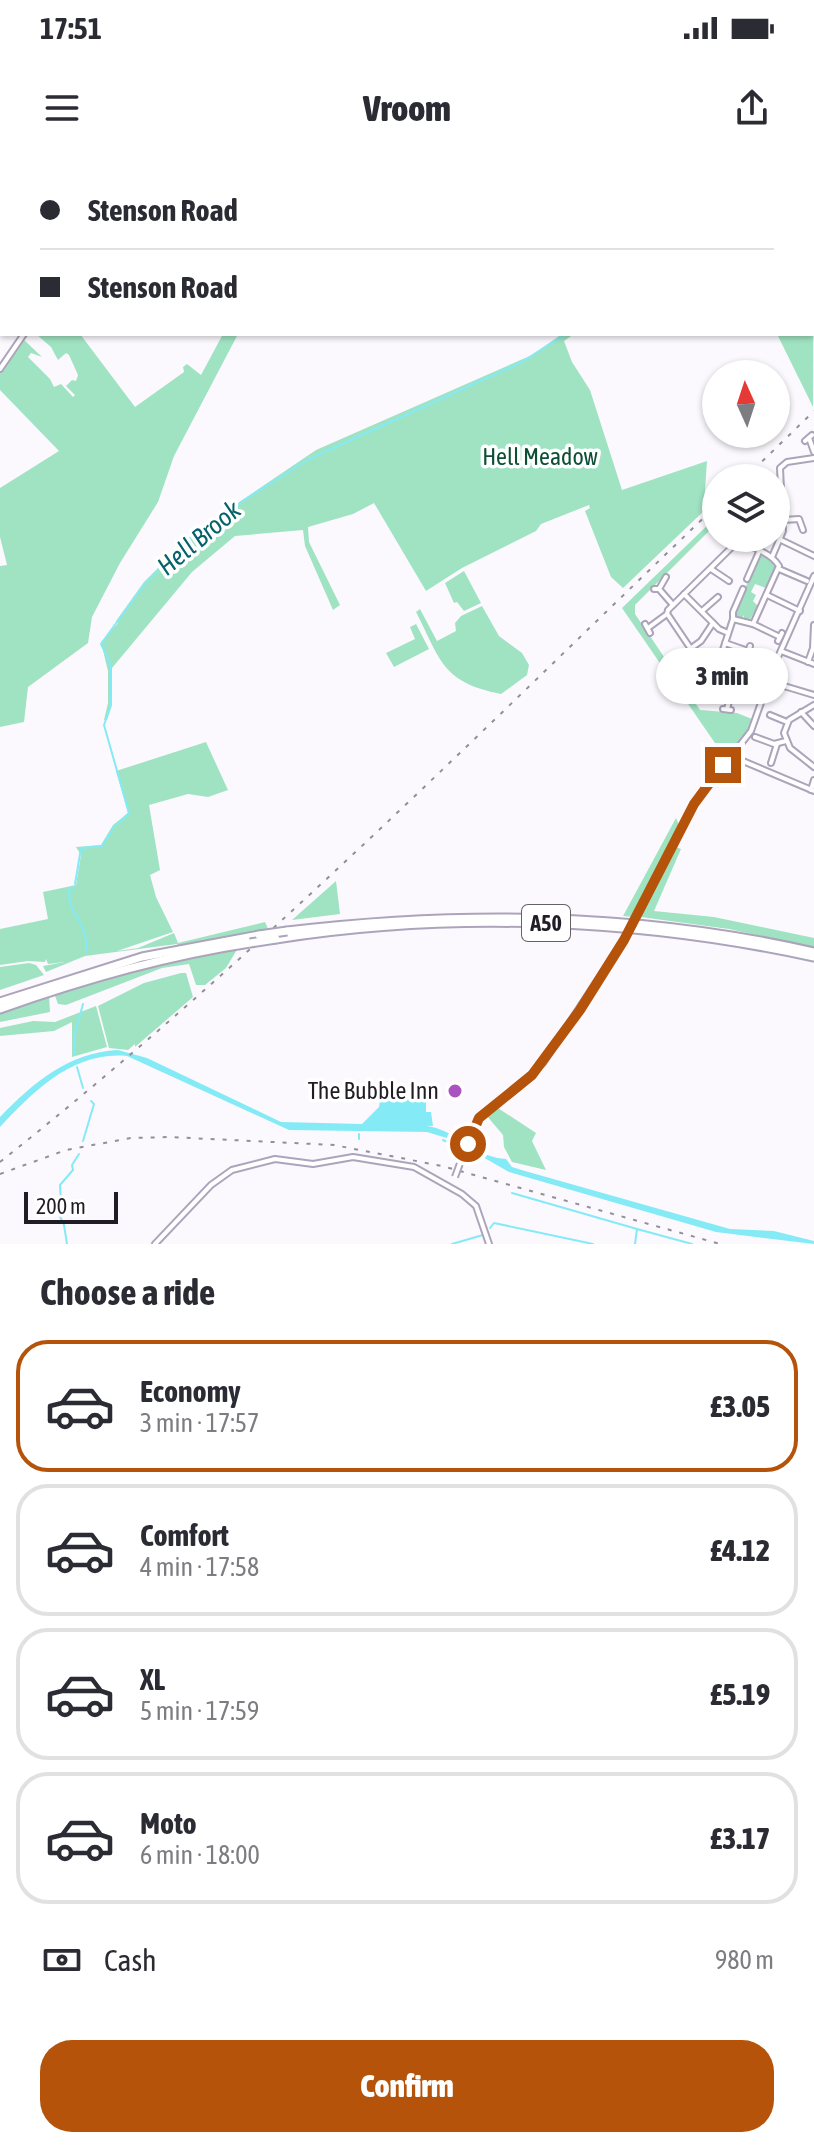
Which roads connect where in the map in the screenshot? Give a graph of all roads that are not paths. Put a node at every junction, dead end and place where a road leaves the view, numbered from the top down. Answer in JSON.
{"nodes":[{"id":1,"x":23,"y":336,"type":"edge"},
{"id":2,"x":0,"y":369,"type":"edge"},
{"id":3,"x":809,"y":438,"type":"dead end"},
{"id":4,"x":814,"y":455,"type":"edge"},
{"id":5,"x":784,"y":464,"type":"edge"},
{"id":6,"x":790,"y":520,"type":"edge"},
{"id":7,"x":803,"y":530,"type":"dead end"},
{"id":8,"x":790,"y":544,"type":"edge"},
{"id":9,"x":727,"y":552,"type":"edge"},
{"id":10,"x":760,"y":552,"type":"joint"},
{"id":11,"x":775,"y":552,"type":"edge"},
{"id":12,"x":814,"y":556,"type":"edge"},
{"id":13,"x":772,"y":557,"type":"junction"},
{"id":14,"x":710,"y":568,"type":"junction"},
{"id":15,"x":779,"y":569,"type":"junction"},
{"id":16,"x":814,"y":576,"type":"edge"},
{"id":17,"x":747,"y":579,"type":"dead end"},
{"id":18,"x":672,"y":581,"type":"dead end"},
{"id":19,"x":729,"y":581,"type":"dead end"},
{"id":20,"x":807,"y":581,"type":"dead end"},
{"id":21,"x":743,"y":589,"type":"dead end"},
{"id":22,"x":684,"y":594,"type":"junction"},
{"id":23,"x":767,"y":595,"type":"junction"},
{"id":24,"x":718,"y":597,"type":"dead end"},
{"id":25,"x":673,"y":605,"type":"junction"},
{"id":26,"x":701,"y":611,"type":"junction"},
{"id":27,"x":800,"y":611,"type":"junction"},
{"id":28,"x":667,"y":614,"type":"junction"},
{"id":29,"x":733,"y":619,"type":"junction"},
{"id":30,"x":713,"y":623,"type":"junction"},
{"id":31,"x":753,"y":624,"type":"junction"},
{"id":32,"x":814,"y":625,"type":"edge"},
{"id":33,"x":648,"y":628,"type":"dead end"},
{"id":34,"x":728,"y":633,"type":"junction"},
{"id":35,"x":780,"y":637,"type":"dead end"},
{"id":36,"x":813,"y":641,"type":"edge"},
{"id":37,"x":725,"y":643,"type":"junction"},
{"id":38,"x":690,"y":649,"type":"junction"},
{"id":39,"x":781,"y":651,"type":"junction"},
{"id":40,"x":746,"y":658,"type":"dead end"},
{"id":41,"x":699,"y":661,"type":"junction"},
{"id":42,"x":808,"y":662,"type":"junction"},
{"id":43,"x":814,"y":664,"type":"edge"},
{"id":44,"x":715,"y":666,"type":"junction"},
{"id":45,"x":736,"y":675,"type":"junction"},
{"id":46,"x":680,"y":679,"type":"dead end"},
{"id":47,"x":705,"y":683,"type":"dead end"},
{"id":48,"x":767,"y":685,"type":"junction"},
{"id":49,"x":776,"y":685,"type":"dead end"},
{"id":50,"x":814,"y":695,"type":"edge"},
{"id":51,"x":814,"y":705,"type":"edge"},
{"id":52,"x":727,"y":709,"type":"dead end"},
{"id":53,"x":801,"y":712,"type":"junction"},
{"id":54,"x":773,"y":718,"type":"dead end"},
{"id":55,"x":787,"y":722,"type":"junction"},
{"id":56,"x":812,"y":724,"type":"edge"},
{"id":57,"x":759,"y":737,"type":"dead end"},
{"id":58,"x":786,"y":741,"type":"junction"},
{"id":59,"x":777,"y":744,"type":"junction"},
{"id":60,"x":731,"y":756,"type":"junction"},
{"id":61,"x":771,"y":763,"type":"dead end"},
{"id":62,"x":814,"y":767,"type":"edge"},
{"id":63,"x":814,"y":780,"type":"edge"},
{"id":64,"x":813,"y":791,"type":"edge"},
{"id":65,"x":814,"y":954,"type":"edge"},
{"id":66,"x":0,"y":1002,"type":"edge"},
{"id":67,"x":0,"y":1009,"type":"edge"},
{"id":68,"x":450,"y":1187,"type":"junction"},
{"id":69,"x":155,"y":1244,"type":"edge"},
{"id":70,"x":489,"y":1244,"type":"edge"}],
"edges":[{"from":1,"to":2,"type":"street"},
{"from":3,"to":4,"type":"street"},
{"from":4,"to":5,"type":"street"},
{"from":6,"to":7,"type":"street"},
{"from":8,"to":12,"type":"street"},
{"from":9,"to":14,"type":"street"},
{"from":10,"to":13,"type":"street"},
{"from":10,"to":17,"type":"street"},
{"from":11,"to":13,"type":"street"},
{"from":13,"to":15,"type":"street"},
{"from":14,"to":19,"type":"street"},
{"from":14,"to":22,"type":"street"},
{"from":15,"to":20,"type":"street"},
{"from":15,"to":23,"type":"street"},
{"from":16,"to":27,"type":"street"},
{"from":18,"to":25,"type":"street"},
{"from":21,"to":29,"type":"street"},
{"from":22,"to":25,"type":"street"},
{"from":22,"to":26,"type":"street"},
{"from":23,"to":27,"type":"street"},
{"from":23,"to":31,"type":"street"},
{"from":24,"to":26,"type":"street"},
{"from":25,"to":28,"type":"street"},
{"from":26,"to":30,"type":"street"},
{"from":27,"to":39,"type":"street"},
{"from":28,"to":33,"type":"street"},
{"from":28,"to":38,"type":"street"},
{"from":29,"to":31,"type":"street"},
{"from":29,"to":34,"type":"street"},
{"from":30,"to":34,"type":"street"},
{"from":30,"to":38,"type":"street"},
{"from":31,"to":35,"type":"street"},
{"from":32,"to":36,"type":"street"},
{"from":34,"to":37,"type":"street"},
{"from":36,"to":42,"type":"street"},
{"from":37,"to":40,"type":"street"},
{"from":37,"to":44,"type":"street"},
{"from":38,"to":41,"type":"street"},
{"from":39,"to":42,"type":"street"},
{"from":39,"to":48,"type":"street"},
{"from":41,"to":44,"type":"street"},
{"from":41,"to":46,"type":"street"},
{"from":42,"to":43,"type":"street"},
{"from":44,"to":45,"type":"street"},
{"from":44,"to":47,"type":"street"},
{"from":45,"to":48,"type":"street"},
{"from":45,"to":52,"type":"street"},
{"from":48,"to":60,"type":"street"},
{"from":49,"to":50,"type":"street"},
{"from":51,"to":53,"type":"street"},
{"from":53,"to":55,"type":"street"},
{"from":53,"to":56,"type":"street"},
{"from":54,"to":55,"type":"street"},
{"from":55,"to":58,"type":"street"},
{"from":57,"to":59,"type":"street"},
{"from":58,"to":59,"type":"street"},
{"from":58,"to":62,"type":"street"},
{"from":59,"to":61,"type":"street"},
{"from":60,"to":64,"type":"street"},
{"from":60,"to":68,"type":"street","bridge":true},
{"from":63,"to":64,"type":"street"},
{"from":65,"to":66,"type":"highway","number":"A50","bridge":true},
{"from":65,"to":67,"type":"highway","number":"A50","bridge":true},
{"from":68,"to":69,"type":"street"},
{"from":68,"to":70,"type":"street"}]}
